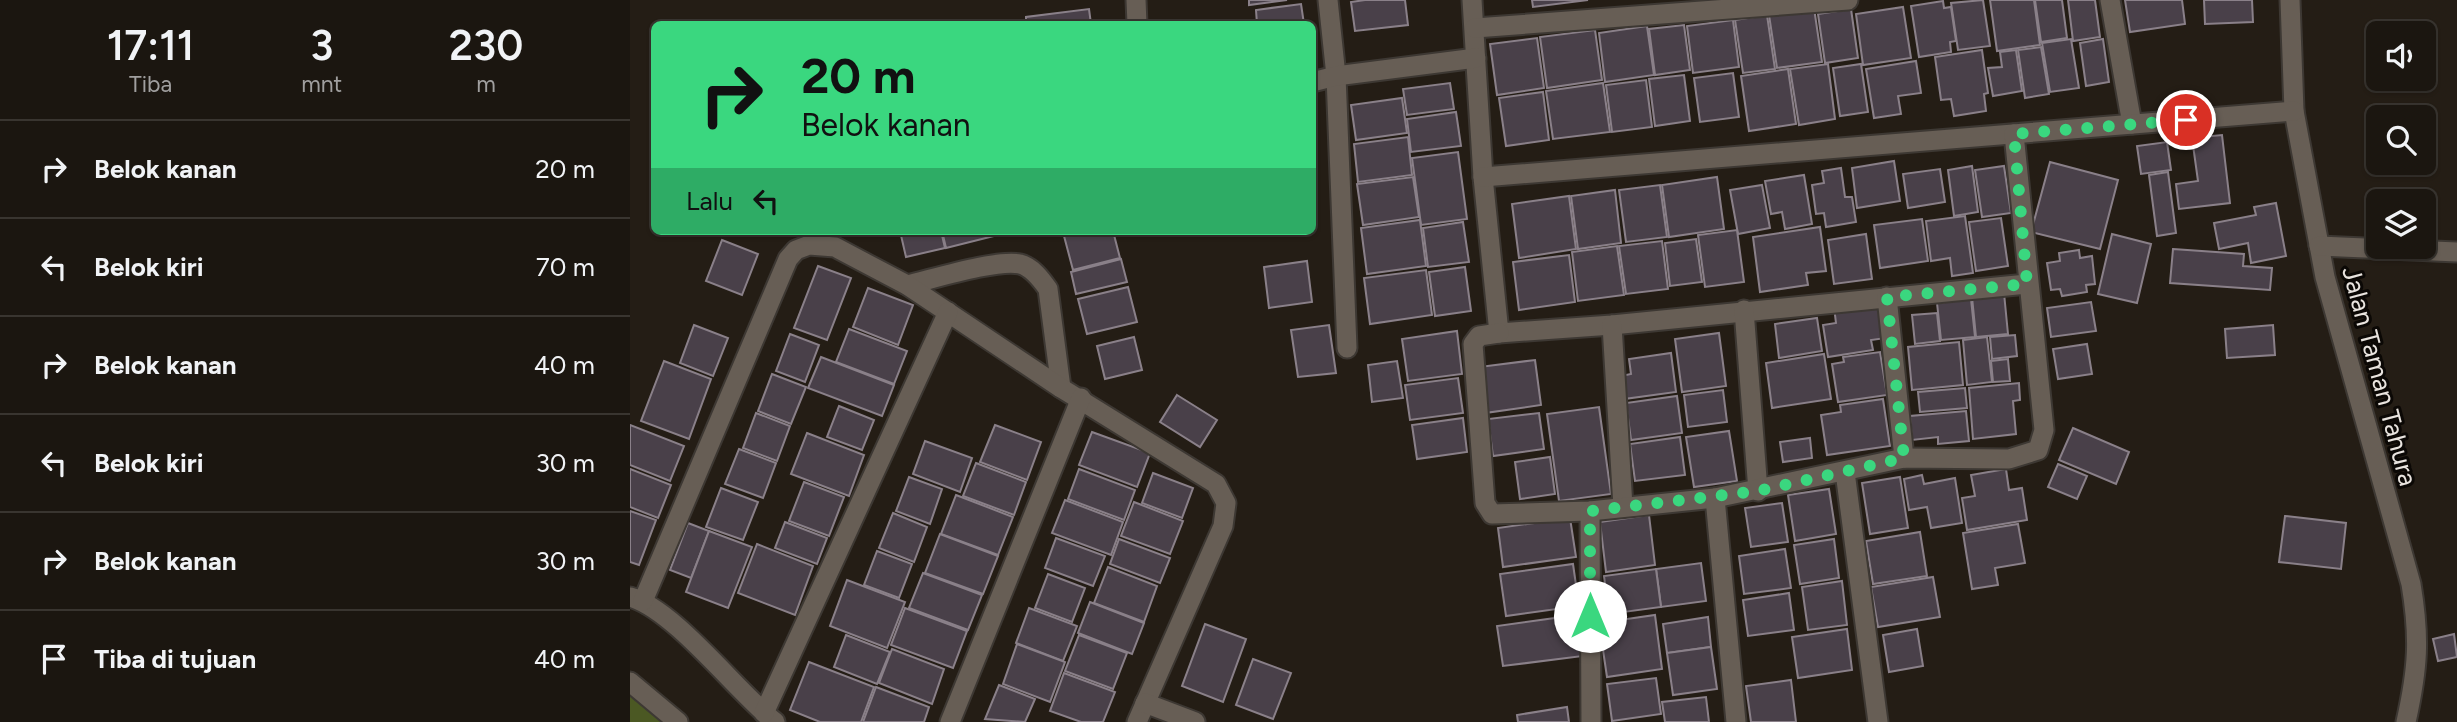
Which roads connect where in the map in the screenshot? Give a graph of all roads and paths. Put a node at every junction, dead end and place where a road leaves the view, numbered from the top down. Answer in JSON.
{"nodes":[{"id":1,"x":1136,"y":0,"type":"edge"},
{"id":2,"x":1328,"y":0,"type":"edge"},
{"id":3,"x":1472,"y":0,"type":"edge"},
{"id":4,"x":1849,"y":0,"type":"edge"},
{"id":5,"x":2110,"y":0,"type":"edge"},
{"id":6,"x":2290,"y":0,"type":"edge"},
{"id":7,"x":1137,"y":21,"type":"edge"},
{"id":8,"x":1475,"y":28,"type":"junction"},
{"id":9,"x":1476,"y":58,"type":"junction"},
{"id":10,"x":1336,"y":76,"type":"junction"},
{"id":11,"x":1316,"y":81,"type":"edge"},
{"id":12,"x":2294,"y":111,"type":"junction"},
{"id":13,"x":2132,"y":124,"type":"junction"},
{"id":14,"x":2014,"y":134,"type":"junction"},
{"id":15,"x":1483,"y":177,"type":"junction"},
{"id":16,"x":2319,"y":246,"type":"junction"},
{"id":17,"x":2457,"y":252,"type":"edge"},
{"id":18,"x":2027,"y":284,"type":"junction"},
{"id":19,"x":907,"y":285,"type":"junction"},
{"id":20,"x":1887,"y":297,"type":"junction"},
{"id":21,"x":1744,"y":310,"type":"junction"},
{"id":22,"x":948,"y":312,"type":"junction"},
{"id":23,"x":1612,"y":325,"type":"junction"},
{"id":24,"x":1499,"y":333,"type":"junction"},
{"id":25,"x":1347,"y":348,"type":"dead end"},
{"id":26,"x":1061,"y":388,"type":"junction"},
{"id":27,"x":1081,"y":398,"type":"junction"},
{"id":28,"x":1904,"y":458,"type":"junction"},
{"id":29,"x":1845,"y":472,"type":"junction"},
{"id":30,"x":1758,"y":491,"type":"junction"},
{"id":31,"x":1715,"y":498,"type":"junction"},
{"id":32,"x":1623,"y":507,"type":"junction"},
{"id":33,"x":1590,"y":511,"type":"junction"},
{"id":34,"x":637,"y":599,"type":"edge"},
{"id":35,"x":630,"y":682,"type":"edge"},
{"id":36,"x":1145,"y":703,"type":"junction"},
{"id":37,"x":769,"y":718,"type":"edge"},
{"id":38,"x":678,"y":722,"type":"edge"},
{"id":39,"x":950,"y":722,"type":"edge"},
{"id":40,"x":1138,"y":722,"type":"edge"},
{"id":41,"x":1195,"y":722,"type":"edge"},
{"id":42,"x":1591,"y":722,"type":"edge"},
{"id":43,"x":1736,"y":722,"type":"edge"},
{"id":44,"x":1878,"y":722,"type":"edge"},
{"id":45,"x":2406,"y":722,"type":"edge"}],
"edges":[{"from":1,"to":7,"type":"street"},
{"from":2,"to":10,"type":"street"},
{"from":3,"to":8,"type":"street"},
{"from":4,"to":8,"type":"street"},
{"from":5,"to":13,"type":"street"},
{"from":6,"to":12,"type":"street","name":"Jalan Taman Tahura"},
{"from":8,"to":9,"type":"street"},
{"from":9,"to":10,"type":"street"},
{"from":9,"to":15,"type":"street"},
{"from":10,"to":11,"type":"street"},
{"from":10,"to":25,"type":"street"},
{"from":12,"to":13,"type":"street"},
{"from":12,"to":16,"type":"street","name":"Jalan Taman Tahura"},
{"from":13,"to":14,"type":"street"},
{"from":14,"to":15,"type":"street"},
{"from":14,"to":18,"type":"street"},
{"from":15,"to":24,"type":"street"},
{"from":16,"to":17,"type":"street"},
{"from":16,"to":45,"type":"street","name":"Jalan Taman Tahura"},
{"from":18,"to":20,"type":"street"},
{"from":18,"to":28,"type":"street"},
{"from":19,"to":22,"type":"street"},
{"from":19,"to":26,"type":"street"},
{"from":19,"to":34,"type":"street"},
{"from":20,"to":21,"type":"street"},
{"from":20,"to":28,"type":"street"},
{"from":21,"to":23,"type":"street"},
{"from":21,"to":30,"type":"street"},
{"from":22,"to":26,"type":"street"},
{"from":22,"to":37,"type":"street"},
{"from":23,"to":24,"type":"street"},
{"from":23,"to":32,"type":"street"},
{"from":24,"to":33,"type":"street"},
{"from":26,"to":27,"type":"street"},
{"from":27,"to":36,"type":"street"},
{"from":27,"to":39,"type":"street"},
{"from":28,"to":29,"type":"street"},
{"from":29,"to":30,"type":"street"},
{"from":29,"to":44,"type":"street"},
{"from":30,"to":31,"type":"street"},
{"from":31,"to":32,"type":"street"},
{"from":31,"to":43,"type":"street"},
{"from":32,"to":33,"type":"street"},
{"from":33,"to":42,"type":"street"},
{"from":34,"to":37,"type":"street"},
{"from":35,"to":38,"type":"street"},
{"from":36,"to":40,"type":"street"},
{"from":36,"to":41,"type":"street"}]}
